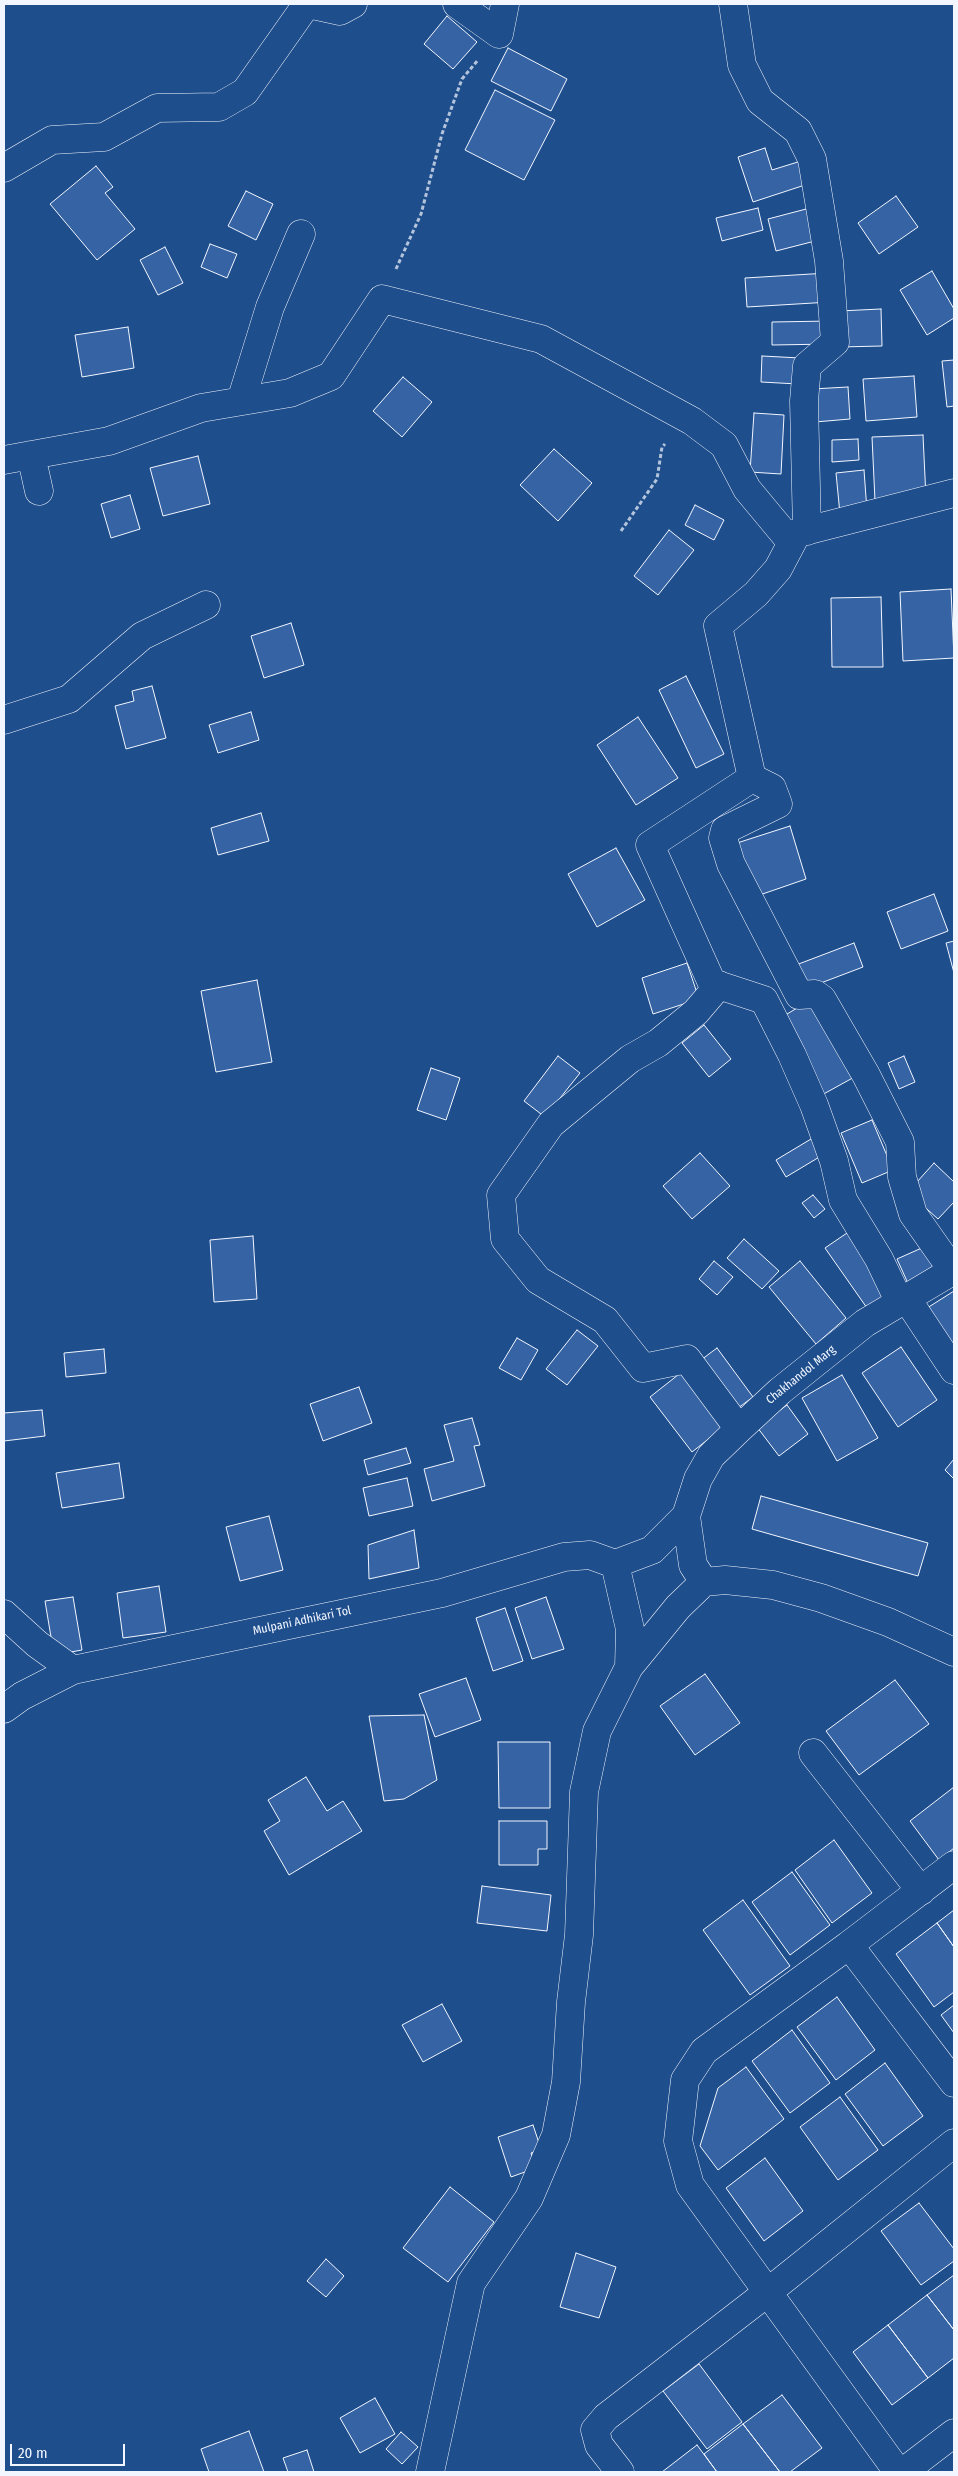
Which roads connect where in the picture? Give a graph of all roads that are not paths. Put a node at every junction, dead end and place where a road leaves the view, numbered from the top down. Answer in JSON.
{"nodes":[{"id":1,"x":308,"y":4,"type":"edge"},
{"id":2,"x":353,"y":4,"type":"edge"},
{"id":3,"x":457,"y":4,"type":"edge"},
{"id":4,"x":505,"y":4,"type":"edge"},
{"id":5,"x":733,"y":4,"type":"edge"},
{"id":6,"x":4,"y":168,"type":"edge"},
{"id":7,"x":301,"y":234,"type":"dead end"},
{"id":8,"x":240,"y":401,"type":"junction"},
{"id":9,"x":31,"y":454,"type":"junction"},
{"id":10,"x":4,"y":460,"type":"edge"},
{"id":11,"x":39,"y":491,"type":"dead end"},
{"id":12,"x":954,"y":493,"type":"edge"},
{"id":13,"x":802,"y":532,"type":"junction"},
{"id":14,"x":206,"y":605,"type":"dead end"},
{"id":15,"x":4,"y":720,"type":"edge"},
{"id":16,"x":752,"y":778,"type":"junction"},
{"id":17,"x":719,"y":985,"type":"junction"},
{"id":18,"x":954,"y":1271,"type":"edge"},
{"id":19,"x":903,"y":1301,"type":"junction"},
{"id":20,"x":954,"y":1370,"type":"edge"},
{"id":21,"x":739,"y":1429,"type":"junction"},
{"id":22,"x":686,"y":1516,"type":"junction"},
{"id":23,"x":615,"y":1564,"type":"junction"},
{"id":24,"x":704,"y":1582,"type":"junction"},
{"id":25,"x":4,"y":1614,"type":"edge"},
{"id":26,"x":954,"y":1652,"type":"edge"},
{"id":27,"x":629,"y":1666,"type":"junction"},
{"id":28,"x":72,"y":1670,"type":"junction"},
{"id":29,"x":4,"y":1709,"type":"edge"},
{"id":30,"x":813,"y":1753,"type":"dead end"},
{"id":31,"x":954,"y":1865,"type":"edge"},
{"id":32,"x":921,"y":1891,"type":"junction"},
{"id":33,"x":849,"y":1944,"type":"junction"},
{"id":34,"x":954,"y":2082,"type":"edge"},
{"id":35,"x":954,"y":2143,"type":"edge"},
{"id":36,"x":768,"y":2292,"type":"junction"},
{"id":37,"x":954,"y":2432,"type":"edge"},
{"id":38,"x":430,"y":2472,"type":"edge"},
{"id":39,"x":620,"y":2472,"type":"edge"},
{"id":40,"x":898,"y":2472,"type":"edge"},
{"id":41,"x":903,"y":2472,"type":"edge"}],
"edges":[{"from":1,"to":2,"type":"street"},
{"from":1,"to":6,"type":"street"},
{"from":3,"to":4,"type":"street"},
{"from":5,"to":13,"type":"street"},
{"from":7,"to":8,"type":"street"},
{"from":8,"to":9,"type":"street"},
{"from":8,"to":13,"type":"street"},
{"from":9,"to":10,"type":"street"},
{"from":9,"to":11,"type":"street"},
{"from":12,"to":13,"type":"street"},
{"from":13,"to":16,"type":"street"},
{"from":14,"to":15,"type":"street"},
{"from":16,"to":17,"type":"street"},
{"from":16,"to":18,"type":"street"},
{"from":17,"to":19,"type":"street"},
{"from":17,"to":21,"type":"street"},
{"from":18,"to":19,"type":"street","name":"Chakhandol Marg"},
{"from":19,"to":20,"type":"street"},
{"from":19,"to":21,"type":"street","name":"Chakhandol Marg"},
{"from":21,"to":22,"type":"street","name":"Chakhandol Marg"},
{"from":22,"to":23,"type":"street"},
{"from":22,"to":24,"type":"street"},
{"from":23,"to":27,"type":"street"},
{"from":23,"to":28,"type":"street","name":"Mulpani Adhikari Tol"},
{"from":24,"to":26,"type":"street"},
{"from":24,"to":27,"type":"street"},
{"from":25,"to":28,"type":"street"},
{"from":27,"to":38,"type":"street"},
{"from":28,"to":29,"type":"street","name":"Mulpani Adhikari Tol"},
{"from":30,"to":32,"type":"street"},
{"from":31,"to":32,"type":"street"},
{"from":32,"to":33,"type":"street"},
{"from":33,"to":34,"type":"street"},
{"from":33,"to":36,"type":"street"},
{"from":35,"to":36,"type":"street"},
{"from":36,"to":39,"type":"street"},
{"from":36,"to":40,"type":"street"},
{"from":37,"to":41,"type":"street"}]}
